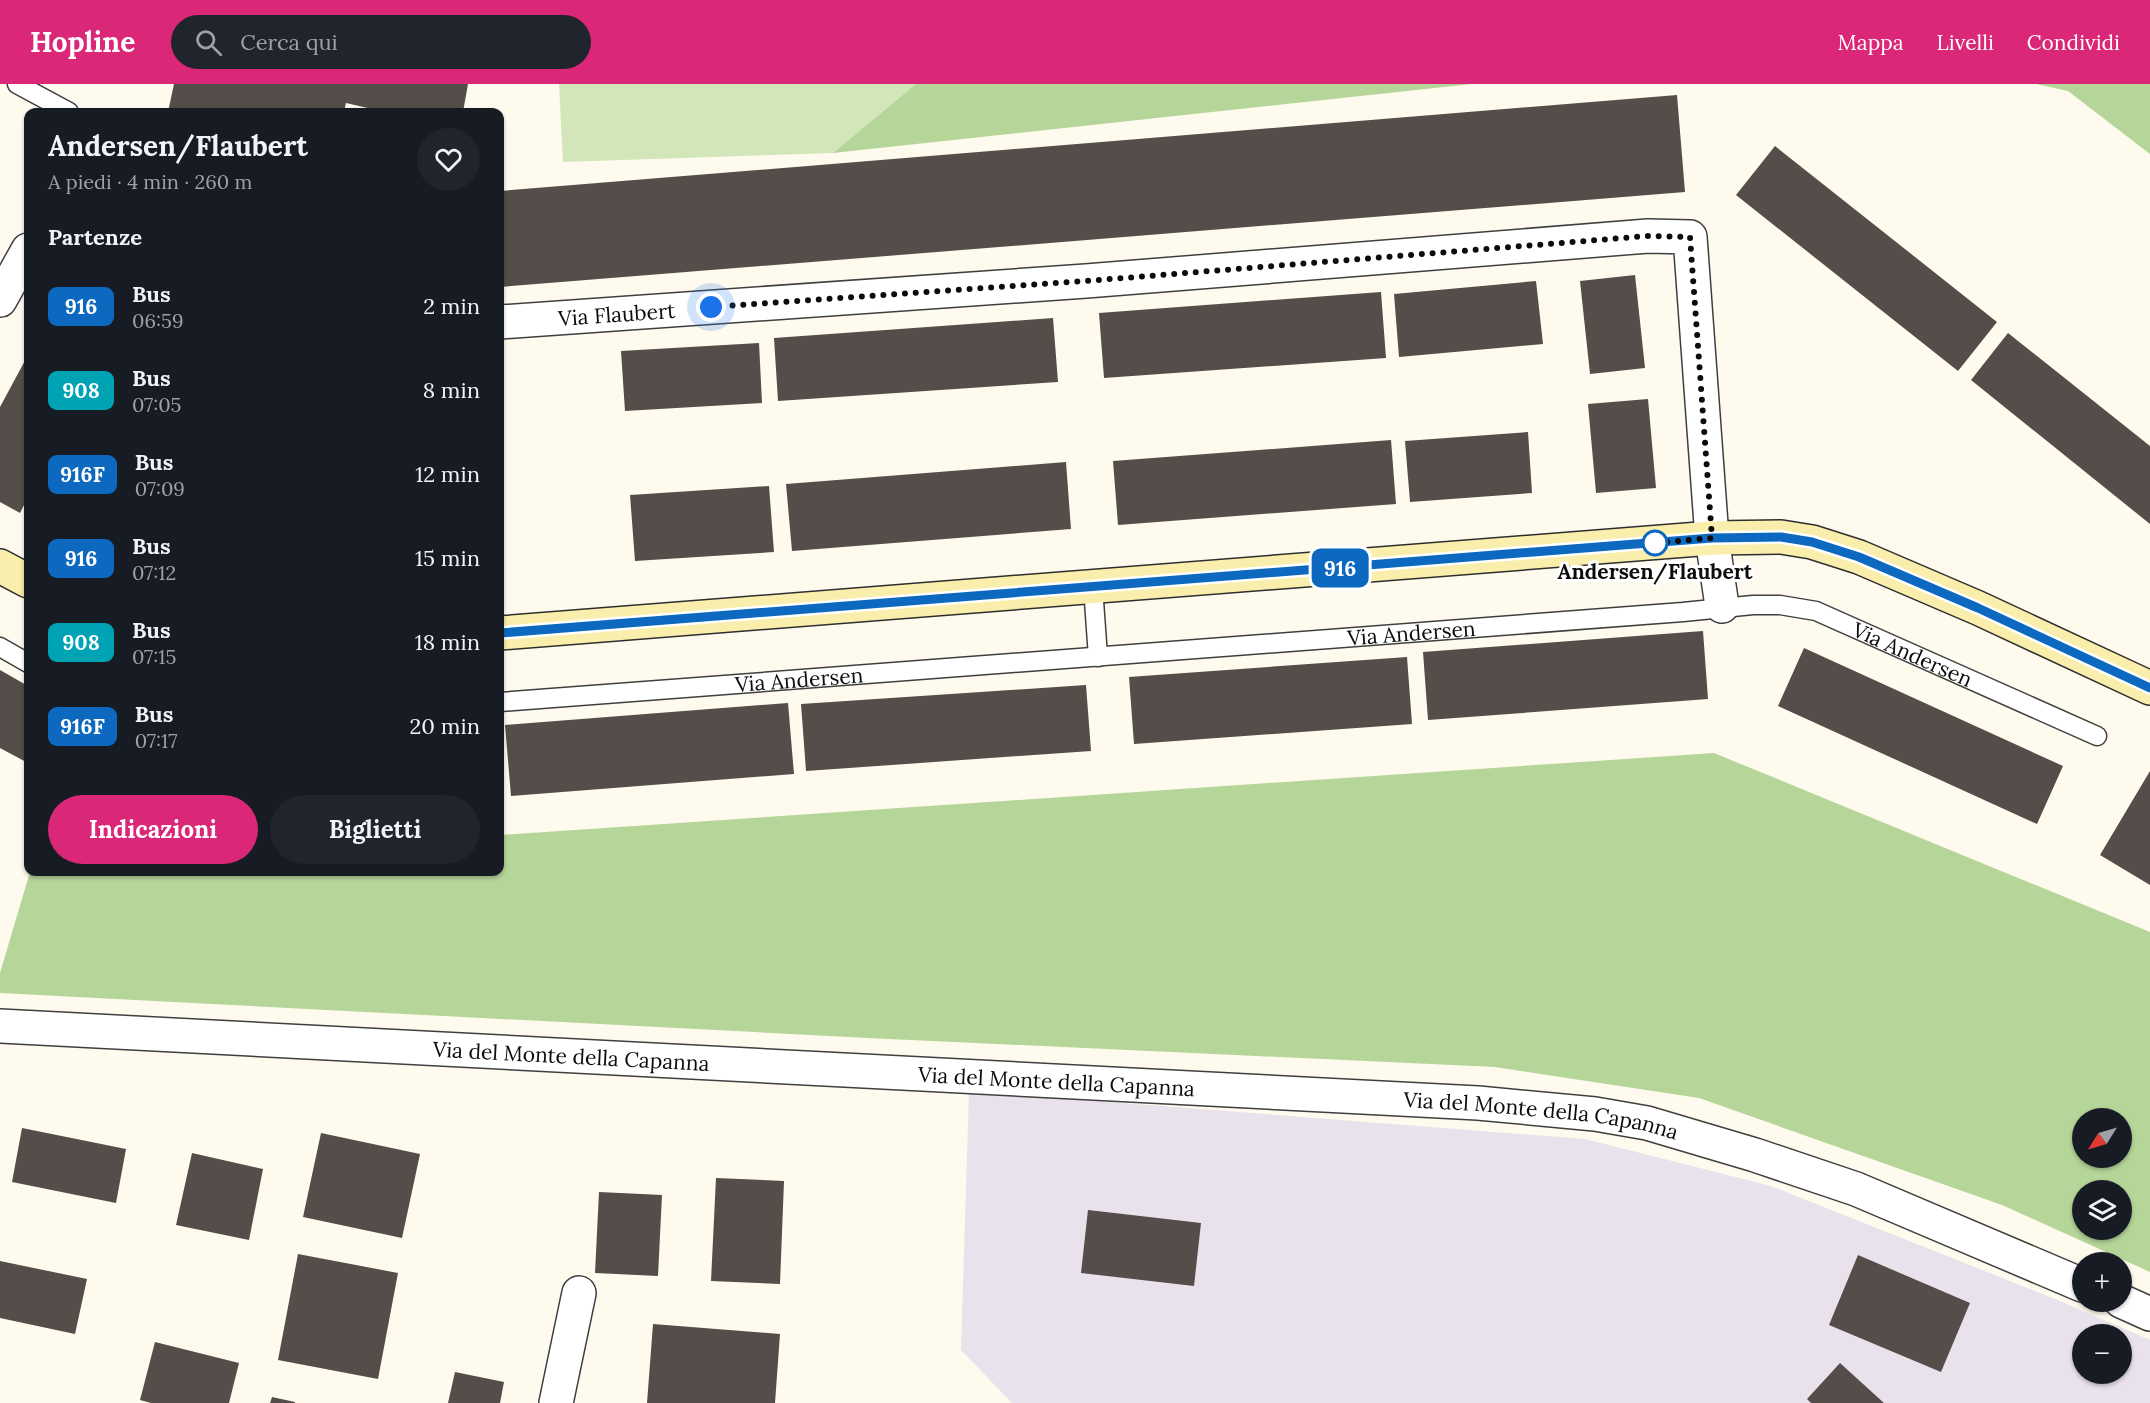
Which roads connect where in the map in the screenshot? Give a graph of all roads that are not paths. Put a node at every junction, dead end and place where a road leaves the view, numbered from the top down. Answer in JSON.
{"nodes":[{"id":1,"x":17,"y":84,"type":"edge"},
{"id":2,"x":62,"y":108,"type":"edge"},
{"id":3,"x":24,"y":257,"type":"edge"},
{"id":4,"x":0,"y":300,"type":"edge"},
{"id":5,"x":504,"y":322,"type":"edge"},
{"id":6,"x":1712,"y":538,"type":"junction"},
{"id":7,"x":0,"y":566,"type":"edge"},
{"id":8,"x":24,"y":579,"type":"edge"},
{"id":9,"x":1093,"y":587,"type":"junction"},
{"id":10,"x":1722,"y":606,"type":"junction"},
{"id":11,"x":504,"y":633,"type":"edge"},
{"id":12,"x":0,"y":647,"type":"edge"},
{"id":13,"x":1098,"y":657,"type":"junction"},
{"id":14,"x":24,"y":661,"type":"edge"},
{"id":15,"x":2150,"y":688,"type":"edge"},
{"id":16,"x":504,"y":702,"type":"edge"},
{"id":17,"x":2097,"y":736,"type":"dead end"},
{"id":18,"x":0,"y":1026,"type":"edge"},
{"id":19,"x":2072,"y":1281,"type":"edge"},
{"id":20,"x":579,"y":1293,"type":"dead end"},
{"id":21,"x":2132,"y":1306,"type":"edge"},
{"id":22,"x":2150,"y":1314,"type":"edge"},
{"id":23,"x":556,"y":1403,"type":"edge"}],
"edges":[{"from":1,"to":2,"type":"lane"},
{"from":3,"to":4,"type":"street"},
{"from":5,"to":6,"type":"street","name":"Via Flaubert"},
{"from":6,"to":9,"type":"street"},
{"from":6,"to":10,"type":"street"},
{"from":6,"to":15,"type":"street"},
{"from":7,"to":8,"type":"street"},
{"from":9,"to":11,"type":"street"},
{"from":9,"to":13,"type":"lane"},
{"from":10,"to":13,"type":"lane","name":"Via Andersen"},
{"from":10,"to":17,"type":"lane","name":"Via Andersen"},
{"from":12,"to":14,"type":"lane"},
{"from":13,"to":16,"type":"lane","name":"Via Andersen"},
{"from":18,"to":19,"type":"street","name":"Via del Monte della Capanna"},
{"from":20,"to":23,"type":"street"},
{"from":21,"to":22,"type":"street"}]}
